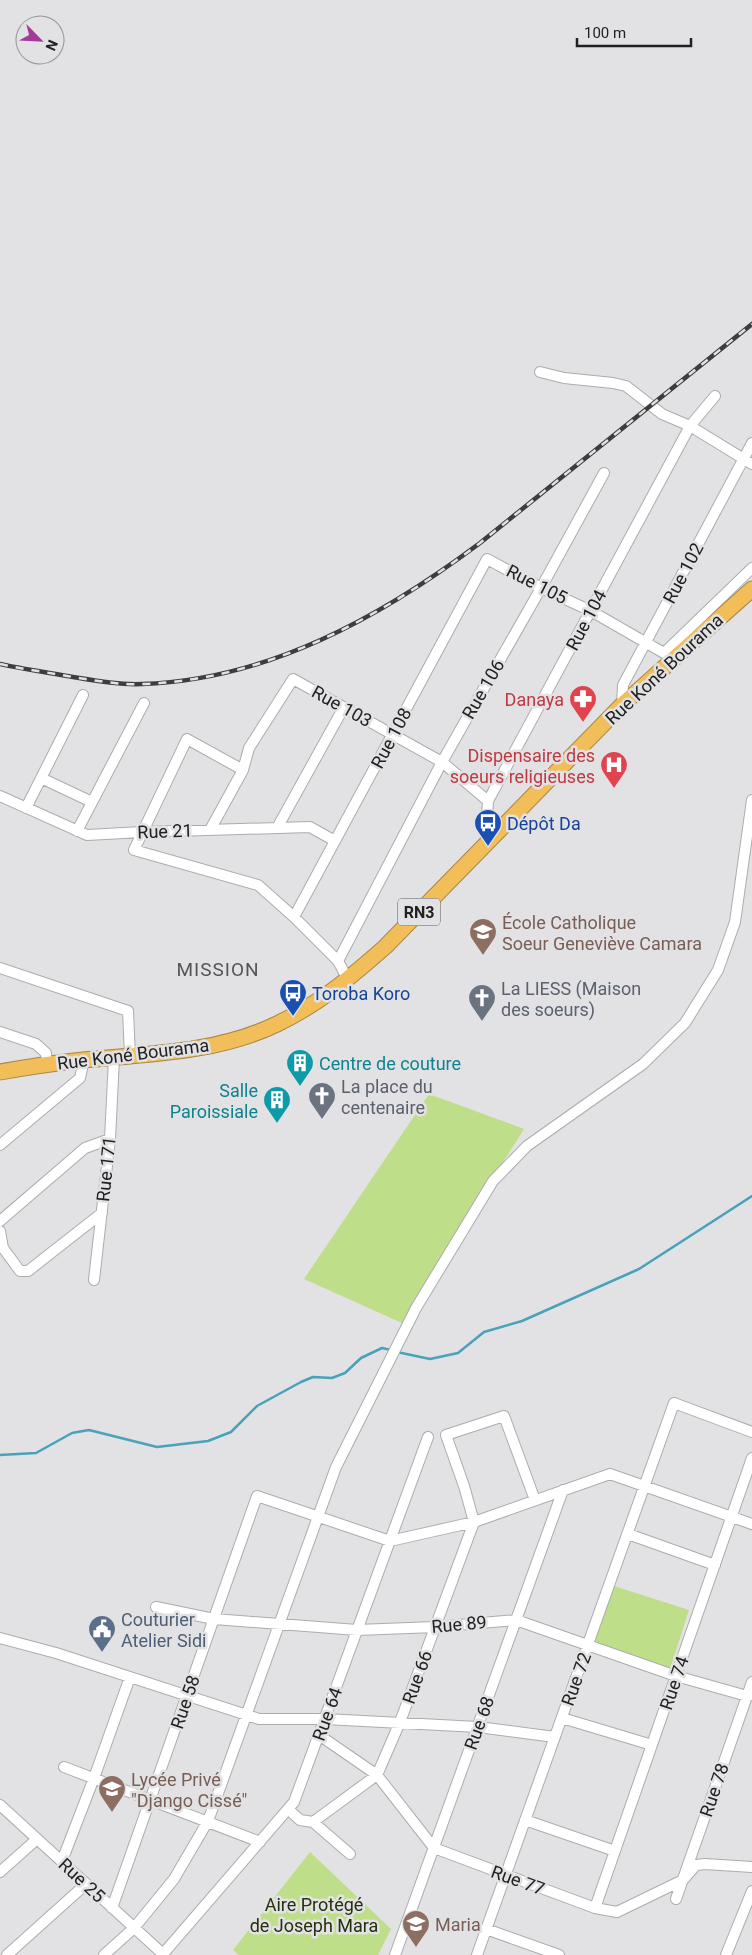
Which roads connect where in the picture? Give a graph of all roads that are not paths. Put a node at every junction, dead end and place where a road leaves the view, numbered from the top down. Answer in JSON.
{"nodes":[{"id":1,"x":540,"y":372,"type":"dead end"},
{"id":2,"x":715,"y":396,"type":"dead end"},
{"id":3,"x":690,"y":426,"type":"junction"},
{"id":4,"x":752,"y":444,"type":"edge"},
{"id":5,"x":748,"y":462,"type":"edge"},
{"id":6,"x":604,"y":473,"type":"dead end"},
{"id":7,"x":487,"y":559,"type":"joint"},
{"id":8,"x":752,"y":568,"type":"edge"},
{"id":9,"x":542,"y":588,"type":"junction"},
{"id":10,"x":752,"y":589,"type":"edge"},
{"id":11,"x":591,"y":611,"type":"junction"},
{"id":12,"x":645,"y":643,"type":"junction"},
{"id":13,"x":84,"y":695,"type":"dead end"},
{"id":14,"x":144,"y":703,"type":"dead end"},
{"id":15,"x":622,"y":705,"type":"junction"},
{"id":16,"x":344,"y":707,"type":"junction"},
{"id":17,"x":392,"y":734,"type":"junction"},
{"id":18,"x":442,"y":762,"type":"junction"},
{"id":19,"x":243,"y":770,"type":"junction"},
{"id":20,"x":41,"y":778,"type":"junction"},
{"id":21,"x":0,"y":796,"type":"edge"},
{"id":22,"x":752,"y":800,"type":"edge"},
{"id":23,"x":488,"y":801,"type":"junction"},
{"id":24,"x":92,"y":802,"type":"junction"},
{"id":25,"x":26,"y":808,"type":"junction"},
{"id":26,"x":277,"y":828,"type":"junction"},
{"id":27,"x":210,"y":830,"type":"junction"},
{"id":28,"x":77,"y":831,"type":"junction"},
{"id":29,"x":142,"y":832,"type":"junction"},
{"id":30,"x":491,"y":839,"type":"junction"},
{"id":31,"x":335,"y":840,"type":"junction"},
{"id":32,"x":294,"y":917,"type":"junction"},
{"id":33,"x":338,"y":961,"type":"junction"},
{"id":34,"x":0,"y":968,"type":"edge"},
{"id":35,"x":348,"y":980,"type":"junction"},
{"id":36,"x":0,"y":1032,"type":"edge"},
{"id":37,"x":130,"y":1056,"type":"junction"},
{"id":38,"x":114,"y":1058,"type":"junction"},
{"id":39,"x":84,"y":1060,"type":"junction"},
{"id":40,"x":47,"y":1064,"type":"junction"},
{"id":41,"x":0,"y":1072,"type":"edge"},
{"id":42,"x":110,"y":1139,"type":"junction"},
{"id":43,"x":0,"y":1145,"type":"edge"},
{"id":44,"x":102,"y":1212,"type":"junction"},
{"id":45,"x":0,"y":1221,"type":"edge"},
{"id":46,"x":0,"y":1231,"type":"edge"},
{"id":47,"x":94,"y":1280,"type":"dead end"},
{"id":48,"x":752,"y":1432,"type":"edge"},
{"id":49,"x":428,"y":1437,"type":"dead end"},
{"id":50,"x":752,"y":1458,"type":"edge"},
{"id":51,"x":645,"y":1486,"type":"junction"},
{"id":52,"x":563,"y":1490,"type":"junction"},
{"id":53,"x":535,"y":1500,"type":"junction"},
{"id":54,"x":318,"y":1517,"type":"junction"},
{"id":55,"x":732,"y":1517,"type":"junction"},
{"id":56,"x":474,"y":1522,"type":"junction"},
{"id":57,"x":752,"y":1524,"type":"edge"},
{"id":58,"x":628,"y":1534,"type":"junction"},
{"id":59,"x":390,"y":1541,"type":"junction"},
{"id":60,"x":715,"y":1565,"type":"junction"},
{"id":61,"x":156,"y":1607,"type":"dead end"},
{"id":62,"x":214,"y":1619,"type":"junction"},
{"id":63,"x":516,"y":1620,"type":"junction"},
{"id":64,"x":279,"y":1624,"type":"junction"},
{"id":65,"x":435,"y":1627,"type":"junction"},
{"id":66,"x":357,"y":1630,"type":"junction"},
{"id":67,"x":0,"y":1638,"type":"edge"},
{"id":68,"x":588,"y":1645,"type":"junction"},
{"id":69,"x":676,"y":1676,"type":"junction"},
{"id":70,"x":130,"y":1677,"type":"junction"},
{"id":71,"x":752,"y":1682,"type":"edge"},
{"id":72,"x":750,"y":1695,"type":"edge"},
{"id":73,"x":187,"y":1696,"type":"junction"},
{"id":74,"x":246,"y":1715,"type":"junction"},
{"id":75,"x":562,"y":1718,"type":"junction"},
{"id":76,"x":325,"y":1720,"type":"junction"},
{"id":77,"x":400,"y":1722,"type":"junction"},
{"id":78,"x":478,"y":1727,"type":"junction"},
{"id":79,"x":319,"y":1735,"type":"junction"},
{"id":80,"x":555,"y":1737,"type":"junction"},
{"id":81,"x":652,"y":1745,"type":"junction"},
{"id":82,"x":64,"y":1767,"type":"dead end"},
{"id":83,"x":377,"y":1775,"type":"junction"},
{"id":84,"x":94,"y":1778,"type":"junction"},
{"id":85,"x":151,"y":1799,"type":"junction"},
{"id":86,"x":0,"y":1805,"type":"edge"},
{"id":87,"x":288,"y":1809,"type":"junction"},
{"id":88,"x":525,"y":1820,"type":"junction"},
{"id":89,"x":208,"y":1821,"type":"junction"},
{"id":90,"x":313,"y":1822,"type":"junction"},
{"id":91,"x":37,"y":1839,"type":"junction"},
{"id":92,"x":260,"y":1842,"type":"junction"},
{"id":93,"x":434,"y":1848,"type":"junction"},
{"id":94,"x":614,"y":1851,"type":"junction"},
{"id":95,"x":350,"y":1854,"type":"dead end"},
{"id":96,"x":62,"y":1861,"type":"junction"},
{"id":97,"x":752,"y":1867,"type":"edge"},
{"id":98,"x":0,"y":1872,"type":"edge"},
{"id":99,"x":505,"y":1876,"type":"junction"},
{"id":100,"x":683,"y":1880,"type":"junction"},
{"id":101,"x":86,"y":1884,"type":"junction"},
{"id":102,"x":752,"y":1891,"type":"edge"},
{"id":103,"x":676,"y":1898,"type":"dead end"},
{"id":104,"x":112,"y":1908,"type":"junction"},
{"id":105,"x":595,"y":1908,"type":"junction"},
{"id":106,"x":134,"y":1928,"type":"junction"},
{"id":107,"x":486,"y":1929,"type":"junction"},
{"id":108,"x":163,"y":1954,"type":"edge"},
{"id":109,"x":7,"y":1955,"type":"edge"},
{"id":110,"x":104,"y":1955,"type":"edge"},
{"id":111,"x":395,"y":1955,"type":"edge"},
{"id":112,"x":477,"y":1955,"type":"edge"},
{"id":113,"x":559,"y":1955,"type":"edge"},
{"id":114,"x":726,"y":1955,"type":"edge"}],
"edges":[{"from":1,"to":3,"type":"street"},
{"from":2,"to":3,"type":"street","name":"Rue 104"},
{"from":3,"to":5,"type":"street"},
{"from":3,"to":11,"type":"street","name":"Rue 104"},
{"from":4,"to":5,"type":"street","name":"Rue 102"},
{"from":5,"to":12,"type":"street","name":"Rue 102"},
{"from":6,"to":9,"type":"street","name":"Rue 106"},
{"from":7,"to":9,"type":"street","name":"Rue 105"},
{"from":7,"to":17,"type":"street","name":"Rue 108"},
{"from":8,"to":12,"type":"street","name":"Rue 105"},
{"from":9,"to":11,"type":"street","name":"Rue 105"},
{"from":9,"to":18,"type":"street","name":"Rue 106"},
{"from":10,"to":15,"type":"highway","name":"Rue Koné Bourama","number":"RN3"},
{"from":11,"to":12,"type":"street","name":"Rue 105"},
{"from":11,"to":23,"type":"street","name":"Rue 104"},
{"from":12,"to":15,"type":"street","name":"Rue 102"},
{"from":13,"to":20,"type":"street"},
{"from":14,"to":24,"type":"street"},
{"from":15,"to":30,"type":"highway","name":"Rue Koné Bourama","number":"RN3"},
{"from":16,"to":17,"type":"street","name":"Rue 103"},
{"from":16,"to":19,"type":"street","name":"Rue 103"},
{"from":16,"to":26,"type":"street"},
{"from":17,"to":18,"type":"street","name":"Rue 103"},
{"from":17,"to":31,"type":"street","name":"Rue 108"},
{"from":18,"to":23,"type":"street","name":"Rue 103"},
{"from":18,"to":33,"type":"street","name":"Rue 106"},
{"from":19,"to":27,"type":"street"},
{"from":19,"to":29,"type":"street"},
{"from":20,"to":24,"type":"street"},
{"from":20,"to":25,"type":"street"},
{"from":21,"to":25,"type":"street","name":"Rue 21"},
{"from":22,"to":54,"type":"street"},
{"from":23,"to":30,"type":"street","name":"Rue 104"},
{"from":24,"to":28,"type":"street"},
{"from":25,"to":28,"type":"street","name":"Rue 21"},
{"from":26,"to":27,"type":"street","name":"Rue 21"},
{"from":26,"to":31,"type":"street","name":"Rue 21"},
{"from":27,"to":29,"type":"street","name":"Rue 21"},
{"from":28,"to":29,"type":"street","name":"Rue 21"},
{"from":29,"to":32,"type":"street"},
{"from":30,"to":35,"type":"highway","name":"Rue Koné Bourama","number":"RN3"},
{"from":31,"to":32,"type":"street","name":"Rue 108"},
{"from":32,"to":33,"type":"street"},
{"from":33,"to":35,"type":"street"},
{"from":34,"to":37,"type":"street"},
{"from":35,"to":37,"type":"highway","name":"Rue Koné Bourama","number":"RN3"},
{"from":36,"to":40,"type":"street"},
{"from":37,"to":38,"type":"highway","name":"Rue Koné Bourama","number":"RN3"},
{"from":38,"to":39,"type":"highway","name":"Rue Koné Bourama","number":"RN3"},
{"from":38,"to":42,"type":"street","name":"Rue 171"},
{"from":39,"to":40,"type":"highway","name":"Rue Koné Bourama","number":"RN3"},
{"from":39,"to":43,"type":"street"},
{"from":40,"to":41,"type":"highway","name":"Rue Koné Bourama","number":"RN3"},
{"from":42,"to":44,"type":"street","name":"Rue 171"},
{"from":42,"to":45,"type":"street"},
{"from":44,"to":46,"type":"street"},
{"from":44,"to":47,"type":"street","name":"Rue 171"},
{"from":48,"to":51,"type":"street","name":"Rue 72"},
{"from":49,"to":59,"type":"street","name":"Rue 64"},
{"from":50,"to":55,"type":"street","name":"Rue 74"},
{"from":51,"to":52,"type":"street"},
{"from":51,"to":55,"type":"street"},
{"from":51,"to":58,"type":"street","name":"Rue 72"},
{"from":52,"to":53,"type":"street"},
{"from":52,"to":63,"type":"street","name":"Rue 68"},
{"from":53,"to":56,"type":"street"},
{"from":53,"to":56,"type":"street"},
{"from":54,"to":59,"type":"street"},
{"from":54,"to":62,"type":"street","name":"Rue 58"},
{"from":54,"to":64,"type":"street"},
{"from":55,"to":57,"type":"street"},
{"from":55,"to":60,"type":"street","name":"Rue 74"},
{"from":56,"to":59,"type":"street"},
{"from":56,"to":65,"type":"street","name":"Rue 66"},
{"from":58,"to":60,"type":"street"},
{"from":58,"to":68,"type":"street","name":"Rue 72"},
{"from":59,"to":66,"type":"street","name":"Rue 64"},
{"from":60,"to":69,"type":"street","name":"Rue 74"},
{"from":61,"to":62,"type":"street","name":"Rue 89"},
{"from":62,"to":64,"type":"street","name":"Rue 89"},
{"from":62,"to":73,"type":"street","name":"Rue 58"},
{"from":63,"to":65,"type":"street","name":"Rue 89"},
{"from":63,"to":68,"type":"street","name":"Rue 89"},
{"from":63,"to":78,"type":"street","name":"Rue 68"},
{"from":64,"to":66,"type":"street","name":"Rue 89"},
{"from":64,"to":74,"type":"street"},
{"from":65,"to":66,"type":"street","name":"Rue 89"},
{"from":65,"to":77,"type":"street","name":"Rue 66"},
{"from":66,"to":76,"type":"street","name":"Rue 64"},
{"from":67,"to":70,"type":"street"},
{"from":68,"to":69,"type":"street","name":"Rue 89"},
{"from":68,"to":75,"type":"street","name":"Rue 72"},
{"from":69,"to":72,"type":"street","name":"Rue 89"},
{"from":69,"to":81,"type":"street","name":"Rue 74"},
{"from":70,"to":73,"type":"street"},
{"from":70,"to":84,"type":"street"},
{"from":71,"to":72,"type":"street","name":"Rue 78"},
{"from":72,"to":100,"type":"street","name":"Rue 78"},
{"from":73,"to":74,"type":"street"},
{"from":73,"to":85,"type":"street","name":"Rue 58"},
{"from":74,"to":76,"type":"street"},
{"from":74,"to":89,"type":"street"},
{"from":75,"to":80,"type":"street","name":"Rue 72"},
{"from":75,"to":81,"type":"street"},
{"from":76,"to":77,"type":"street"},
{"from":76,"to":79,"type":"street","name":"Rue 64"},
{"from":77,"to":78,"type":"street"},
{"from":77,"to":83,"type":"street","name":"Rue 66"},
{"from":78,"to":80,"type":"street"},
{"from":78,"to":93,"type":"street","name":"Rue 68"},
{"from":79,"to":83,"type":"street"},
{"from":79,"to":87,"type":"street","name":"Rue 64"},
{"from":80,"to":88,"type":"street","name":"Rue 72"},
{"from":81,"to":94,"type":"street","name":"Rue 74"},
{"from":82,"to":84,"type":"street"},
{"from":83,"to":90,"type":"street"},
{"from":83,"to":93,"type":"street"},
{"from":84,"to":85,"type":"street"},
{"from":84,"to":96,"type":"street"},
{"from":85,"to":89,"type":"street"},
{"from":85,"to":104,"type":"street","name":"Rue 58"},
{"from":86,"to":91,"type":"street","name":"Rue 25"},
{"from":87,"to":90,"type":"street"},
{"from":87,"to":92,"type":"street","name":"Rue 64"},
{"from":88,"to":94,"type":"street"},
{"from":88,"to":99,"type":"street","name":"Rue 72"},
{"from":89,"to":92,"type":"street"},
{"from":89,"to":106,"type":"street"},
{"from":90,"to":95,"type":"street"},
{"from":91,"to":96,"type":"street","name":"Rue 25"},
{"from":91,"to":98,"type":"street"},
{"from":92,"to":108,"type":"street","name":"Rue 64"},
{"from":93,"to":99,"type":"street","name":"Rue 77"},
{"from":93,"to":111,"type":"street","name":"Rue 68"},
{"from":94,"to":105,"type":"street","name":"Rue 74"},
{"from":96,"to":101,"type":"street","name":"Rue 25"},
{"from":97,"to":100,"type":"street","name":"Rue 77"},
{"from":99,"to":105,"type":"street","name":"Rue 77"},
{"from":99,"to":107,"type":"street","name":"Rue 72"},
{"from":100,"to":103,"type":"street","name":"Rue 78"},
{"from":100,"to":105,"type":"street","name":"Rue 77"},
{"from":101,"to":104,"type":"street","name":"Rue 25"},
{"from":101,"to":109,"type":"street"},
{"from":102,"to":114,"type":"street"},
{"from":104,"to":106,"type":"street","name":"Rue 25"},
{"from":106,"to":108,"type":"street","name":"Rue 25"},
{"from":106,"to":110,"type":"street"},
{"from":107,"to":112,"type":"street","name":"Rue 72"},
{"from":107,"to":113,"type":"street"}]}
